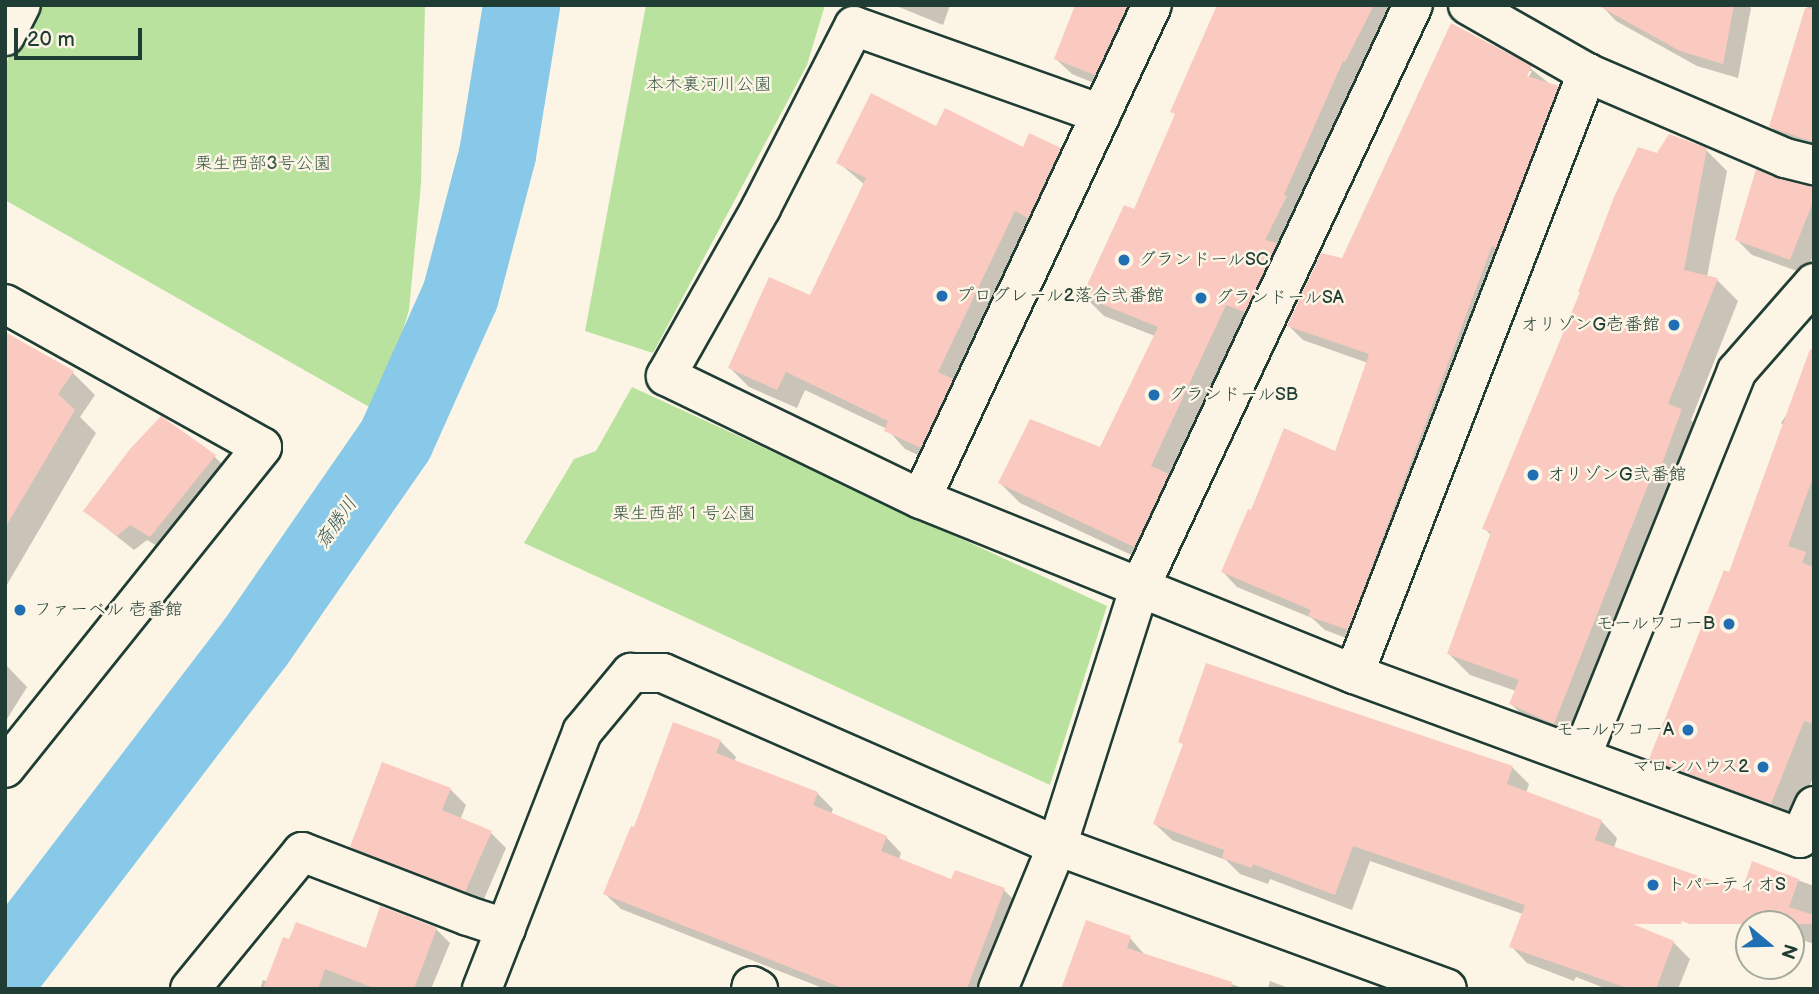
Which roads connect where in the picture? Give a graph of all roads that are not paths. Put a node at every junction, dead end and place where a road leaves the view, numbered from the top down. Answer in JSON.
{"nodes":[{"id":1,"x":21,"y":5,"type":"edge"},
{"id":2,"x":1152,"y":5,"type":"edge"},
{"id":3,"x":1413,"y":5,"type":"edge"},
{"id":4,"x":1468,"y":5,"type":"edge"},
{"id":5,"x":5,"y":36,"type":"edge"},
{"id":6,"x":1587,"y":73,"type":"junction"},
{"id":7,"x":1101,"y":114,"type":"junction"},
{"id":8,"x":1814,"y":166,"type":"edge"},
{"id":9,"x":1811,"y":292,"type":"edge"},
{"id":10,"x":5,"y":304,"type":"edge"},
{"id":11,"x":921,"y":499,"type":"junction"},
{"id":12,"x":1139,"y":589,"type":"junction"},
{"id":13,"x":1354,"y":674,"type":"junction"},
{"id":14,"x":1581,"y":757,"type":"junction"},
{"id":15,"x":5,"y":768,"type":"edge"},
{"id":16,"x":1814,"y":806,"type":"edge"},
{"id":17,"x":1057,"y":846,"type":"junction"},
{"id":18,"x":506,"y":928,"type":"junction"},
{"id":19,"x":190,"y":989,"type":"edge"},
{"id":20,"x":482,"y":989,"type":"edge"},
{"id":21,"x":751,"y":989,"type":"edge"},
{"id":22,"x":758,"y":989,"type":"edge"},
{"id":23,"x":998,"y":989,"type":"edge"},
{"id":24,"x":1447,"y":989,"type":"edge"}],
"edges":[{"from":1,"to":5,"type":"street"},
{"from":2,"to":7,"type":"street"},
{"from":3,"to":12,"type":"street"},
{"from":4,"to":6,"type":"street"},
{"from":6,"to":8,"type":"street"},
{"from":6,"to":13,"type":"street"},
{"from":7,"to":11,"type":"street"},
{"from":7,"to":11,"type":"street"},
{"from":9,"to":14,"type":"street"},
{"from":10,"to":15,"type":"street"},
{"from":11,"to":12,"type":"street"},
{"from":12,"to":13,"type":"street"},
{"from":12,"to":17,"type":"street"},
{"from":13,"to":14,"type":"street"},
{"from":14,"to":16,"type":"street"},
{"from":17,"to":18,"type":"street"},
{"from":17,"to":23,"type":"street"},
{"from":17,"to":24,"type":"street"},
{"from":18,"to":19,"type":"street"},
{"from":18,"to":20,"type":"street"},
{"from":21,"to":22,"type":"street"}]}
